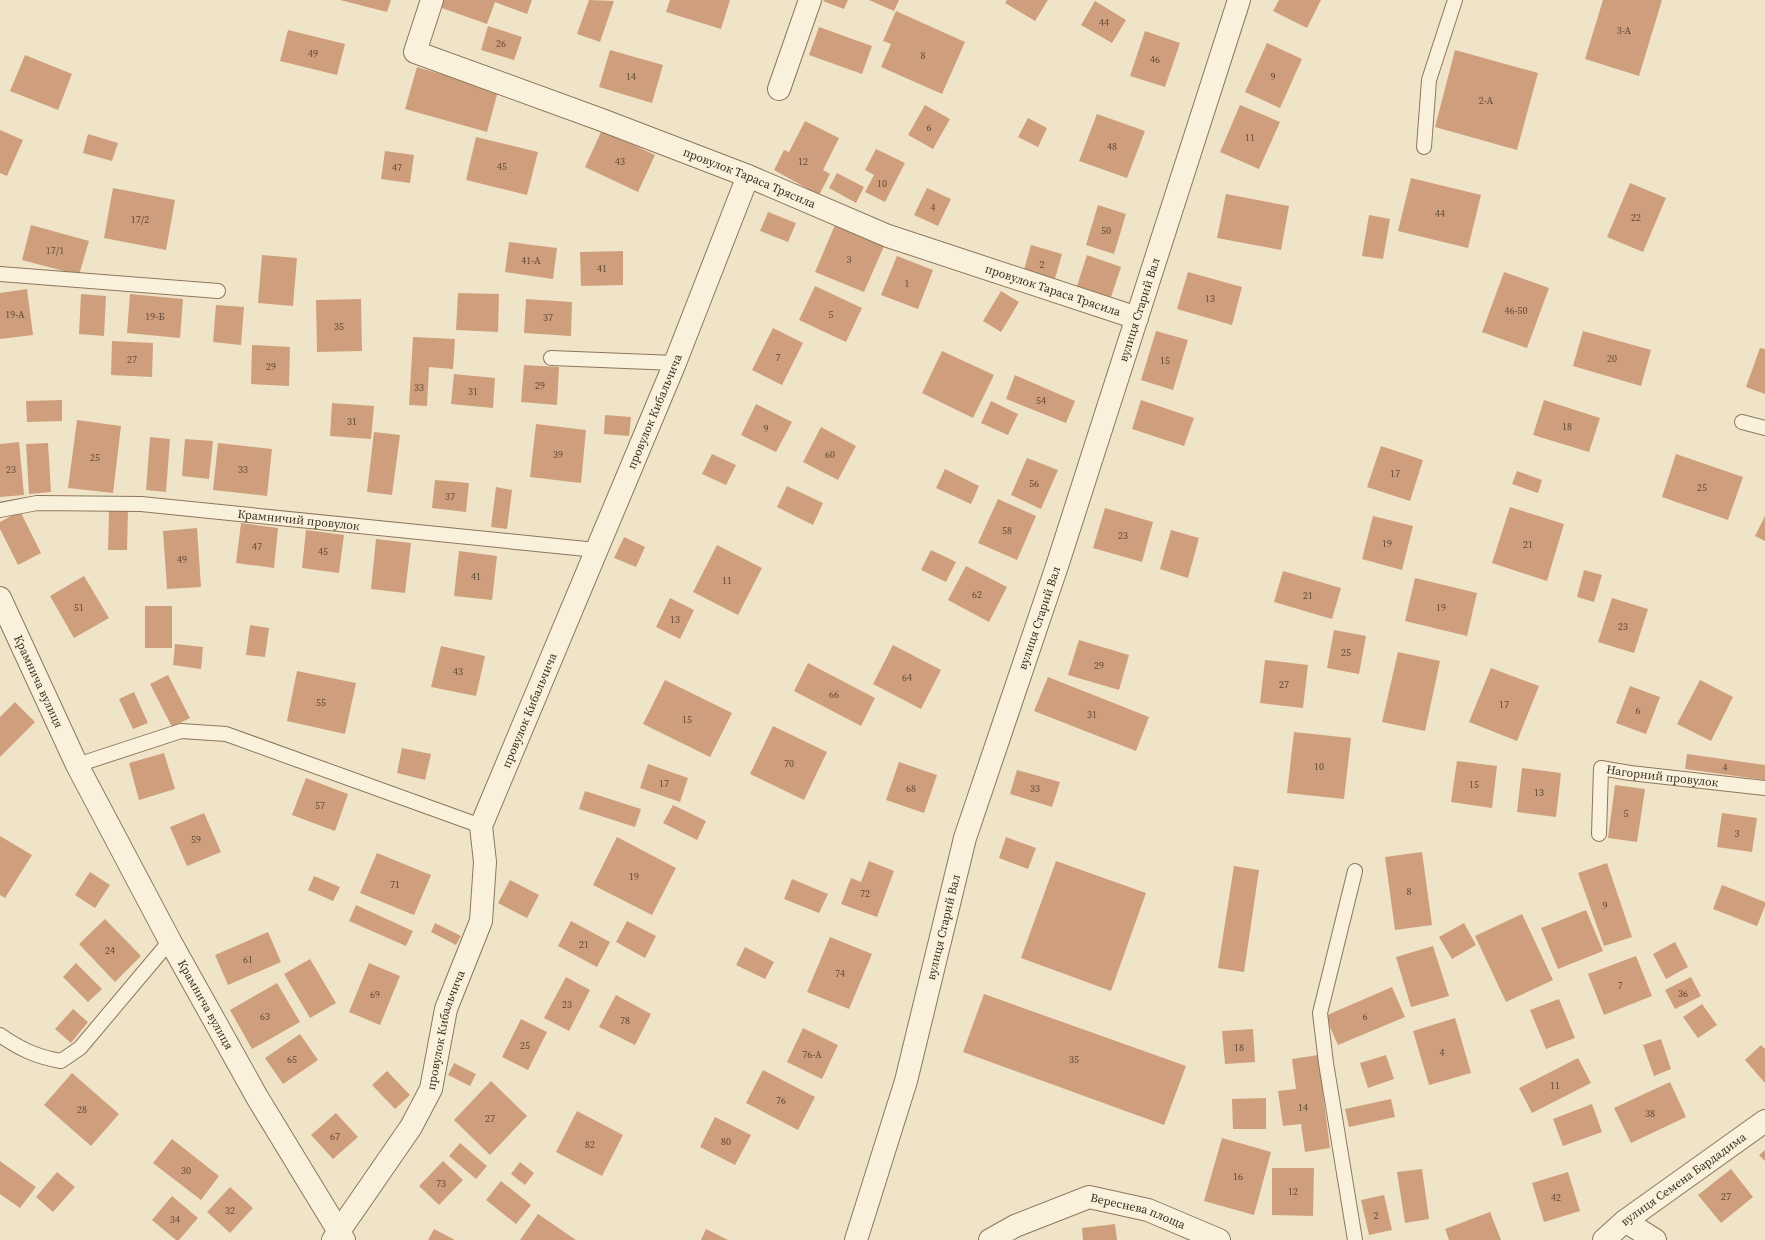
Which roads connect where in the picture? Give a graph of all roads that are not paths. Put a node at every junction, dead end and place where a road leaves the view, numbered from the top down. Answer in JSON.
{"nodes":[{"id":1,"x":432,"y":0,"type":"edge"},
{"id":2,"x":810,"y":0,"type":"edge"},
{"id":3,"x":1239,"y":0,"type":"edge"},
{"id":4,"x":1454,"y":0,"type":"edge"},
{"id":5,"x":779,"y":89,"type":"dead end"},
{"id":6,"x":1424,"y":147,"type":"dead end"},
{"id":7,"x":748,"y":176,"type":"junction"},
{"id":8,"x":0,"y":274,"type":"edge"},
{"id":9,"x":218,"y":292,"type":"dead end"},
{"id":10,"x":1137,"y":318,"type":"junction"},
{"id":11,"x":551,"y":358,"type":"dead end"},
{"id":12,"x":674,"y":363,"type":"junction"},
{"id":13,"x":1742,"y":422,"type":"dead end"},
{"id":14,"x":1765,"y":428,"type":"edge"},
{"id":15,"x":0,"y":510,"type":"edge"},
{"id":16,"x":596,"y":550,"type":"junction"},
{"id":17,"x":0,"y":598,"type":"edge"},
{"id":18,"x":77,"y":765,"type":"junction"},
{"id":19,"x":1765,"y":788,"type":"edge"},
{"id":20,"x":481,"y":826,"type":"junction"},
{"id":21,"x":1599,"y":834,"type":"dead end"},
{"id":22,"x":1355,"y":871,"type":"dead end"},
{"id":23,"x":170,"y":941,"type":"junction"},
{"id":24,"x":0,"y":1035,"type":"edge"},
{"id":25,"x":1765,"y":1121,"type":"edge"},
{"id":26,"x":1625,"y":1220,"type":"junction"},
{"id":27,"x":338,"y":1238,"type":"edge"},
{"id":28,"x":856,"y":1240,"type":"edge"},
{"id":29,"x":990,"y":1240,"type":"edge"},
{"id":30,"x":1219,"y":1240,"type":"edge"},
{"id":31,"x":1355,"y":1240,"type":"edge"},
{"id":32,"x":1604,"y":1240,"type":"edge"},
{"id":33,"x":1654,"y":1240,"type":"edge"}],
"edges":[{"from":1,"to":7,"type":"street","name":"провулок Тараса Трясила"},
{"from":2,"to":5,"type":"street"},
{"from":3,"to":10,"type":"street","name":"вулиця Старий Вал"},
{"from":4,"to":6,"type":"lane"},
{"from":7,"to":10,"type":"street","name":"провулок Тараса Трясила"},
{"from":7,"to":12,"type":"street","name":"провулок Кибальчича"},
{"from":8,"to":9,"type":"lane"},
{"from":10,"to":28,"type":"street","name":"вулиця Старий Вал"},
{"from":11,"to":12,"type":"lane"},
{"from":12,"to":16,"type":"street","name":"провулок Кибальчича"},
{"from":13,"to":14,"type":"lane"},
{"from":15,"to":16,"type":"lane","name":"Крамничий провулок"},
{"from":16,"to":20,"type":"street","name":"провулок Кибальчича"},
{"from":17,"to":18,"type":"street","name":"Крамнича вулиця"},
{"from":18,"to":20,"type":"lane"},
{"from":18,"to":23,"type":"street","name":"Крамнича вулиця"},
{"from":19,"to":21,"type":"lane","name":"Нагорний провулок"},
{"from":20,"to":27,"type":"street","name":"провулок Кибальчича"},
{"from":22,"to":31,"type":"lane"},
{"from":23,"to":24,"type":"lane"},
{"from":23,"to":27,"type":"street","name":"Крамнича вулиця"},
{"from":25,"to":26,"type":"street","name":"вулиця Семена Бардадима"},
{"from":26,"to":32,"type":"street","name":"вулиця Семена Бардадима"},
{"from":26,"to":33,"type":"street"},
{"from":29,"to":30,"type":"street","name":"Вереснева площа"}]}
